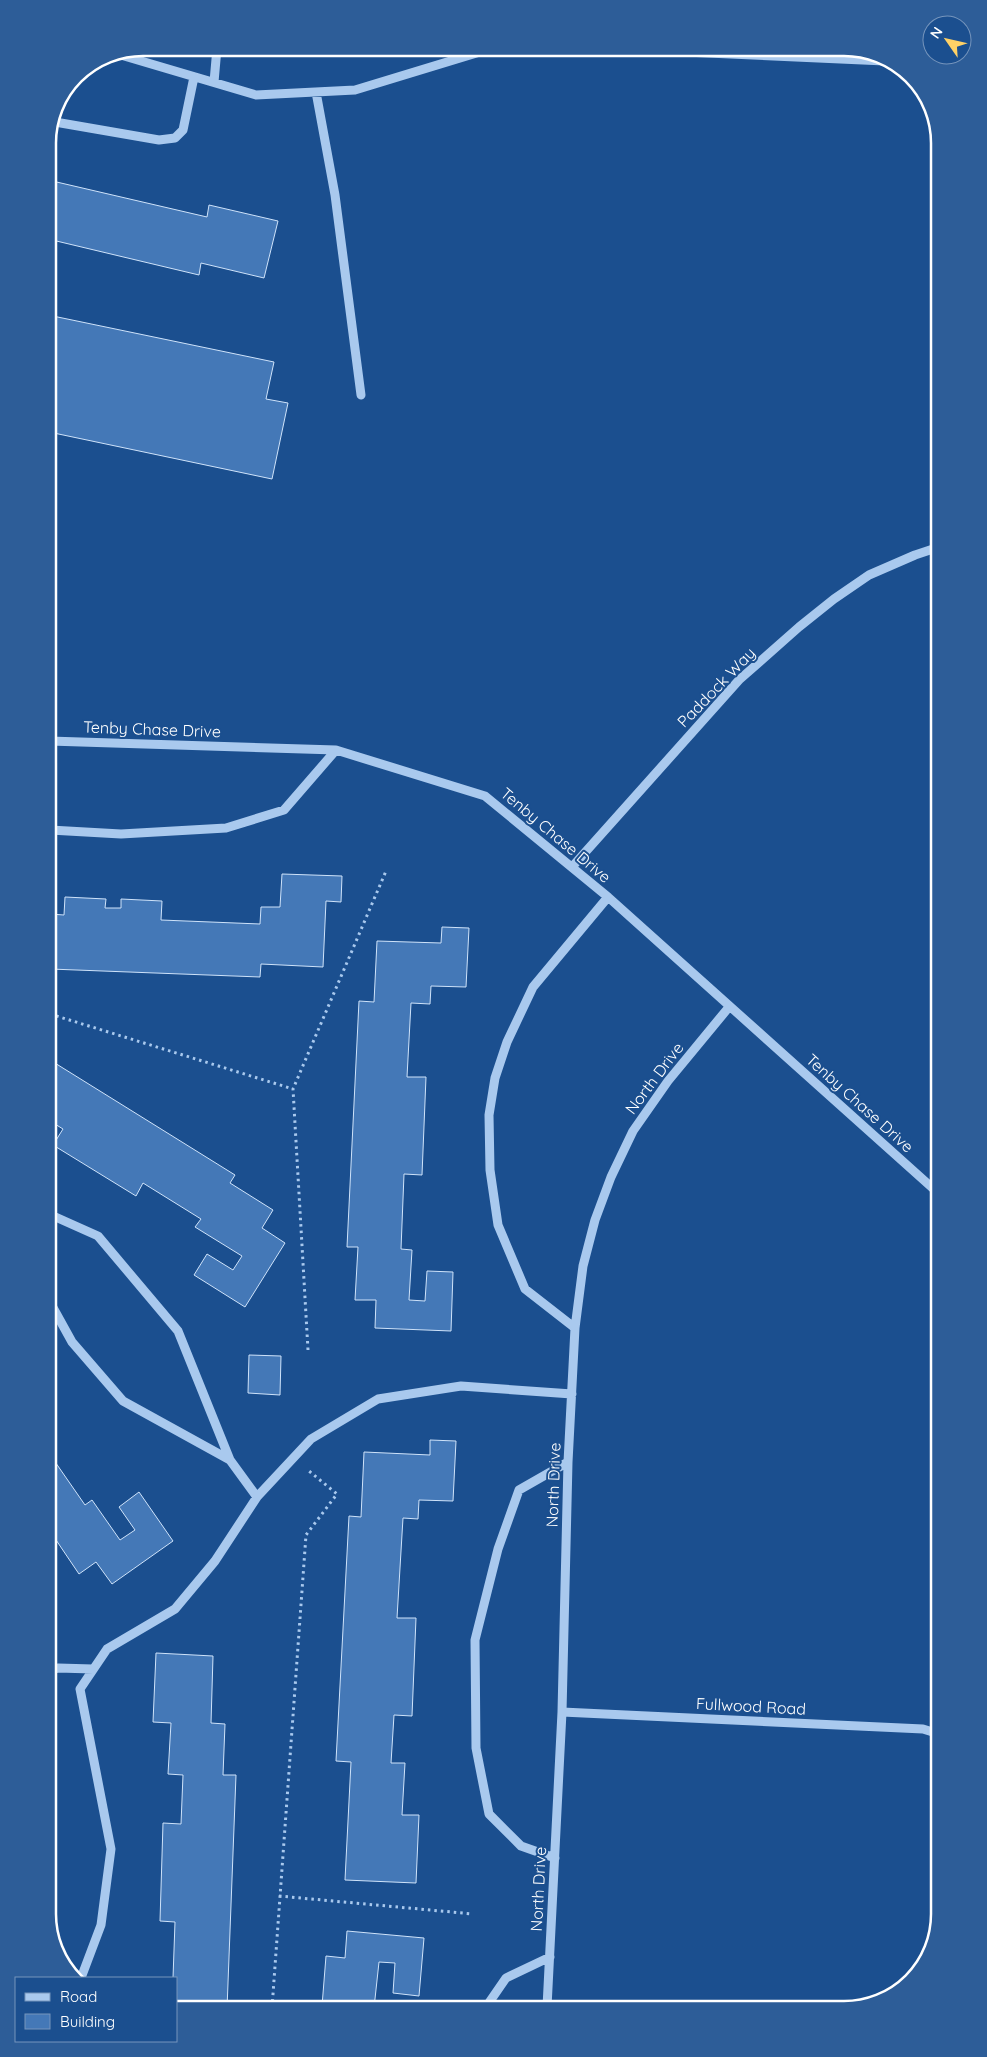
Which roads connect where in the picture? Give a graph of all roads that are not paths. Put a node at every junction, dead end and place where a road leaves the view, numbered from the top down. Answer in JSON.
{"nodes":[{"id":1,"x":216,"y":56,"type":"edge"},
{"id":2,"x":467,"y":56,"type":"edge"},
{"id":3,"x":773,"y":56,"type":"edge"},
{"id":4,"x":130,"y":58,"type":"edge"},
{"id":5,"x":870,"y":60,"type":"edge"},
{"id":6,"x":194,"y":77,"type":"junction"},
{"id":7,"x":214,"y":82,"type":"junction"},
{"id":8,"x":316,"y":92,"type":"junction"},
{"id":9,"x":59,"y":123,"type":"edge"},
{"id":10,"x":361,"y":395,"type":"dead end"},
{"id":11,"x":931,"y":550,"type":"edge"},
{"id":12,"x":56,"y":741,"type":"edge"},
{"id":13,"x":336,"y":750,"type":"junction"},
{"id":14,"x":56,"y":830,"type":"edge"},
{"id":15,"x":572,"y":866,"type":"junction"},
{"id":16,"x":608,"y":897,"type":"junction"},
{"id":17,"x":729,"y":1007,"type":"junction"},
{"id":18,"x":931,"y":1187,"type":"edge"},
{"id":19,"x":56,"y":1218,"type":"edge"},
{"id":20,"x":56,"y":1313,"type":"edge"},
{"id":21,"x":576,"y":1328,"type":"junction"},
{"id":22,"x":572,"y":1394,"type":"junction"},
{"id":23,"x":230,"y":1460,"type":"junction"},
{"id":24,"x":568,"y":1462,"type":"junction"},
{"id":25,"x":257,"y":1497,"type":"junction"},
{"id":26,"x":56,"y":1669,"type":"edge"},
{"id":27,"x":94,"y":1669,"type":"junction"},
{"id":28,"x":562,"y":1712,"type":"junction"},
{"id":29,"x":931,"y":1732,"type":"edge"},
{"id":30,"x":555,"y":1858,"type":"junction"},
{"id":31,"x":550,"y":1957,"type":"junction"},
{"id":32,"x":82,"y":1975,"type":"edge"},
{"id":33,"x":490,"y":2001,"type":"edge"},
{"id":34,"x":547,"y":2001,"type":"edge"}],
"edges":[{"from":1,"to":7,"type":"street"},
{"from":2,"to":8,"type":"street"},
{"from":3,"to":5,"type":"street"},
{"from":4,"to":6,"type":"street"},
{"from":6,"to":7,"type":"street"},
{"from":6,"to":9,"type":"street"},
{"from":7,"to":8,"type":"street"},
{"from":8,"to":10,"type":"street"},
{"from":11,"to":15,"type":"street","name":"Paddock Way"},
{"from":12,"to":13,"type":"street","name":"Tenby Chase Drive"},
{"from":13,"to":14,"type":"street"},
{"from":13,"to":15,"type":"street","name":"Tenby Chase Drive"},
{"from":15,"to":16,"type":"street","name":"Tenby Chase Drive"},
{"from":16,"to":17,"type":"street","name":"Tenby Chase Drive"},
{"from":16,"to":21,"type":"street"},
{"from":17,"to":18,"type":"street","name":"Tenby Chase Drive"},
{"from":17,"to":21,"type":"street","name":"North Drive"},
{"from":19,"to":23,"type":"street"},
{"from":20,"to":23,"type":"street"},
{"from":21,"to":22,"type":"street","name":"North Drive"},
{"from":22,"to":24,"type":"street","name":"North Drive"},
{"from":22,"to":25,"type":"street"},
{"from":23,"to":25,"type":"street"},
{"from":24,"to":28,"type":"street","name":"North Drive"},
{"from":24,"to":30,"type":"street"},
{"from":25,"to":27,"type":"street"},
{"from":26,"to":27,"type":"street"},
{"from":27,"to":32,"type":"street"},
{"from":28,"to":29,"type":"street","name":"Fullwood Road"},
{"from":28,"to":30,"type":"street","name":"North Drive"},
{"from":30,"to":31,"type":"street","name":"North Drive"},
{"from":31,"to":33,"type":"street"},
{"from":31,"to":34,"type":"street","name":"North Drive"}]}
